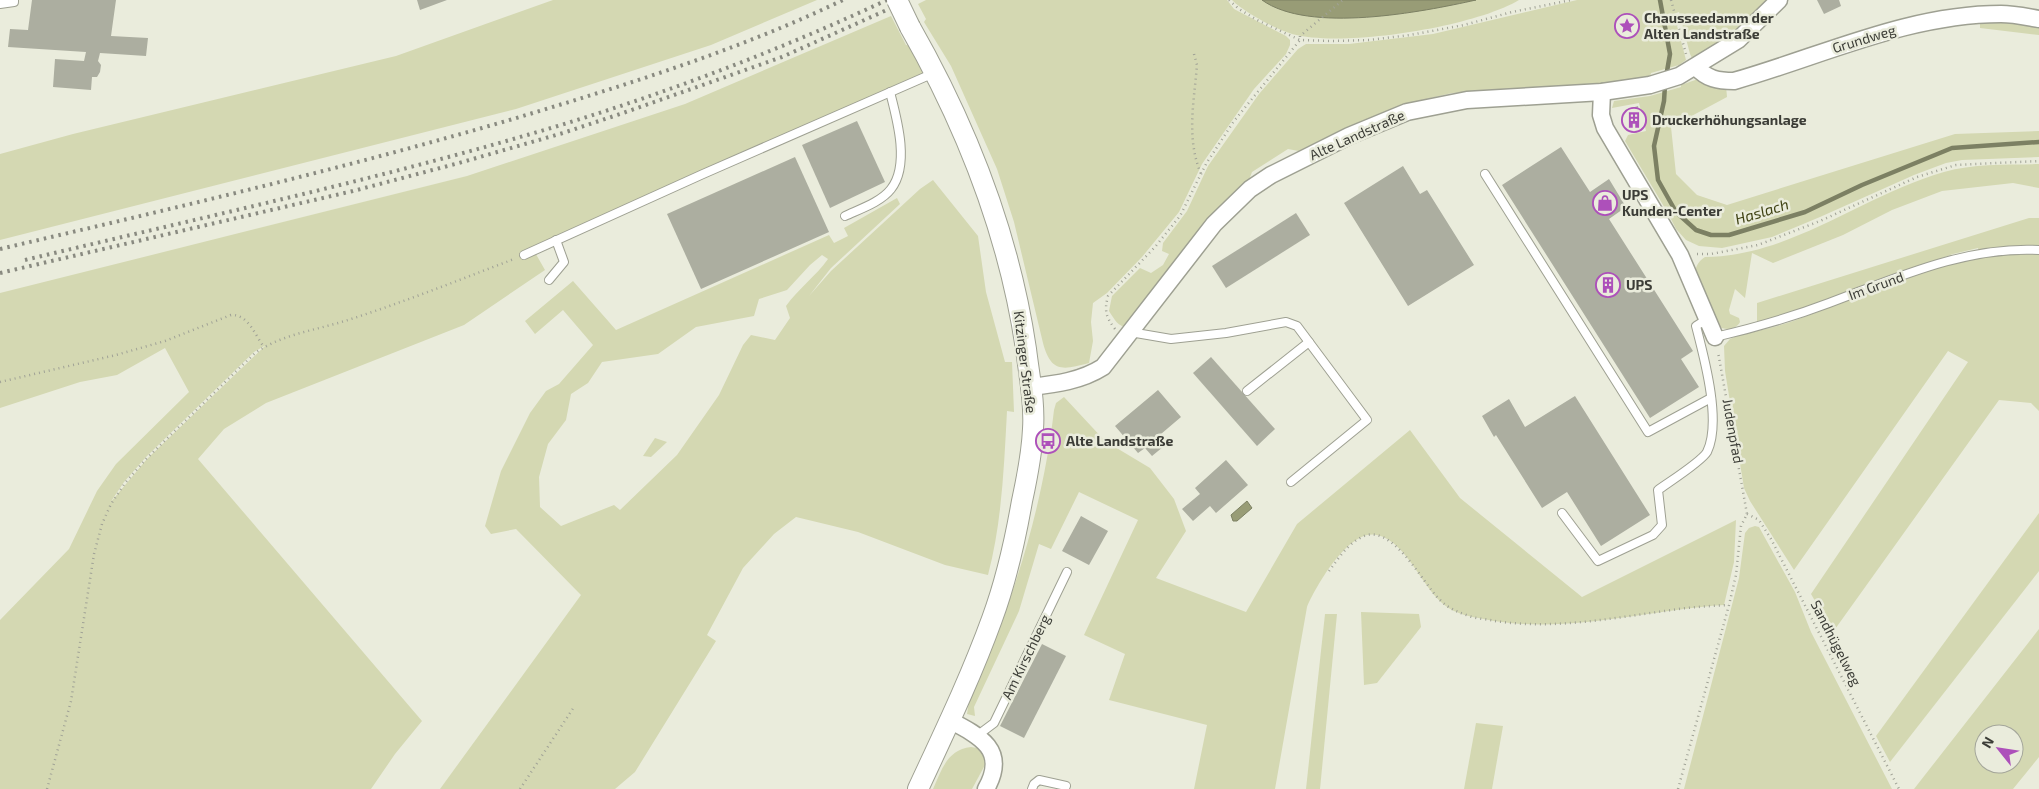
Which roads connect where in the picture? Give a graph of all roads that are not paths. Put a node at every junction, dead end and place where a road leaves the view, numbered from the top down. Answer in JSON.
{"nodes":[{"id":1,"x":14,"y":0,"type":"edge"},
{"id":2,"x":897,"y":0,"type":"edge"},
{"id":3,"x":1779,"y":0,"type":"edge"},
{"id":4,"x":0,"y":4,"type":"edge"},
{"id":5,"x":2039,"y":19,"type":"edge"},
{"id":6,"x":1696,"y":68,"type":"junction"},
{"id":7,"x":936,"y":72,"type":"junction"},
{"id":8,"x":890,"y":92,"type":"junction"},
{"id":9,"x":1602,"y":92,"type":"junction"},
{"id":10,"x":1485,"y":174,"type":"dead end"},
{"id":11,"x":845,"y":216,"type":"dead end"},
{"id":12,"x":556,"y":240,"type":"junction"},
{"id":13,"x":2039,"y":250,"type":"edge"},
{"id":14,"x":524,"y":255,"type":"road end"},
{"id":15,"x":564,"y":262,"type":"junction"},
{"id":16,"x":573,"y":265,"type":"dead end"},
{"id":17,"x":549,"y":280,"type":"dead end"},
{"id":18,"x":1707,"y":319,"type":"junction"},
{"id":19,"x":1128,"y":335,"type":"junction"},
{"id":20,"x":1715,"y":337,"type":"joint"},
{"id":21,"x":1309,"y":342,"type":"junction"},
{"id":22,"x":1031,"y":387,"type":"junction"},
{"id":23,"x":1247,"y":391,"type":"dead end"},
{"id":24,"x":1711,"y":398,"type":"junction"},
{"id":25,"x":1291,"y":482,"type":"dead end"},
{"id":26,"x":1562,"y":513,"type":"dead end"},
{"id":27,"x":1066,"y":572,"type":"dead end"},
{"id":28,"x":950,"y":720,"type":"junction"},
{"id":29,"x":978,"y":735,"type":"junction"},
{"id":30,"x":1066,"y":786,"type":"dead end"},
{"id":31,"x":918,"y":789,"type":"edge"},
{"id":32,"x":986,"y":789,"type":"edge"},
{"id":33,"x":1032,"y":789,"type":"edge"}],
"edges":[{"from":1,"to":4,"type":"lane"},
{"from":2,"to":7,"type":"street","name":"Kitzinger Straße","bridge":true},
{"from":3,"to":6,"type":"street","name":"Alte Landstraße"},
{"from":5,"to":6,"type":"street","name":"Grundweg"},
{"from":6,"to":9,"type":"street","name":"Alte Landstraße"},
{"from":7,"to":8,"type":"lane"},
{"from":7,"to":22,"type":"street","name":"Kitzinger Straße"},
{"from":8,"to":11,"type":"lane"},
{"from":8,"to":12,"type":"lane"},
{"from":9,"to":18,"type":"street"},
{"from":9,"to":19,"type":"street","name":"Alte Landstraße"},
{"from":10,"to":24,"type":"lane"},
{"from":12,"to":14,"type":"lane"},
{"from":12,"to":15,"type":"lane"},
{"from":13,"to":20,"type":"lane","name":"Im Grund"},
{"from":15,"to":16,"type":"lane"},
{"from":15,"to":17,"type":"lane"},
{"from":18,"to":20,"type":"street"},
{"from":18,"to":24,"type":"lane"},
{"from":19,"to":21,"type":"lane"},
{"from":19,"to":22,"type":"street","name":"Alte Landstraße"},
{"from":21,"to":23,"type":"lane"},
{"from":21,"to":25,"type":"lane"},
{"from":22,"to":28,"type":"street","name":"Kitzinger Straße"},
{"from":24,"to":26,"type":"lane"},
{"from":27,"to":29,"type":"lane","name":"Am Kirschberg"},
{"from":28,"to":29,"type":"street"},
{"from":28,"to":31,"type":"street","name":"Kitzinger Straße"},
{"from":29,"to":32,"type":"street"},
{"from":30,"to":33,"type":"lane"}]}
